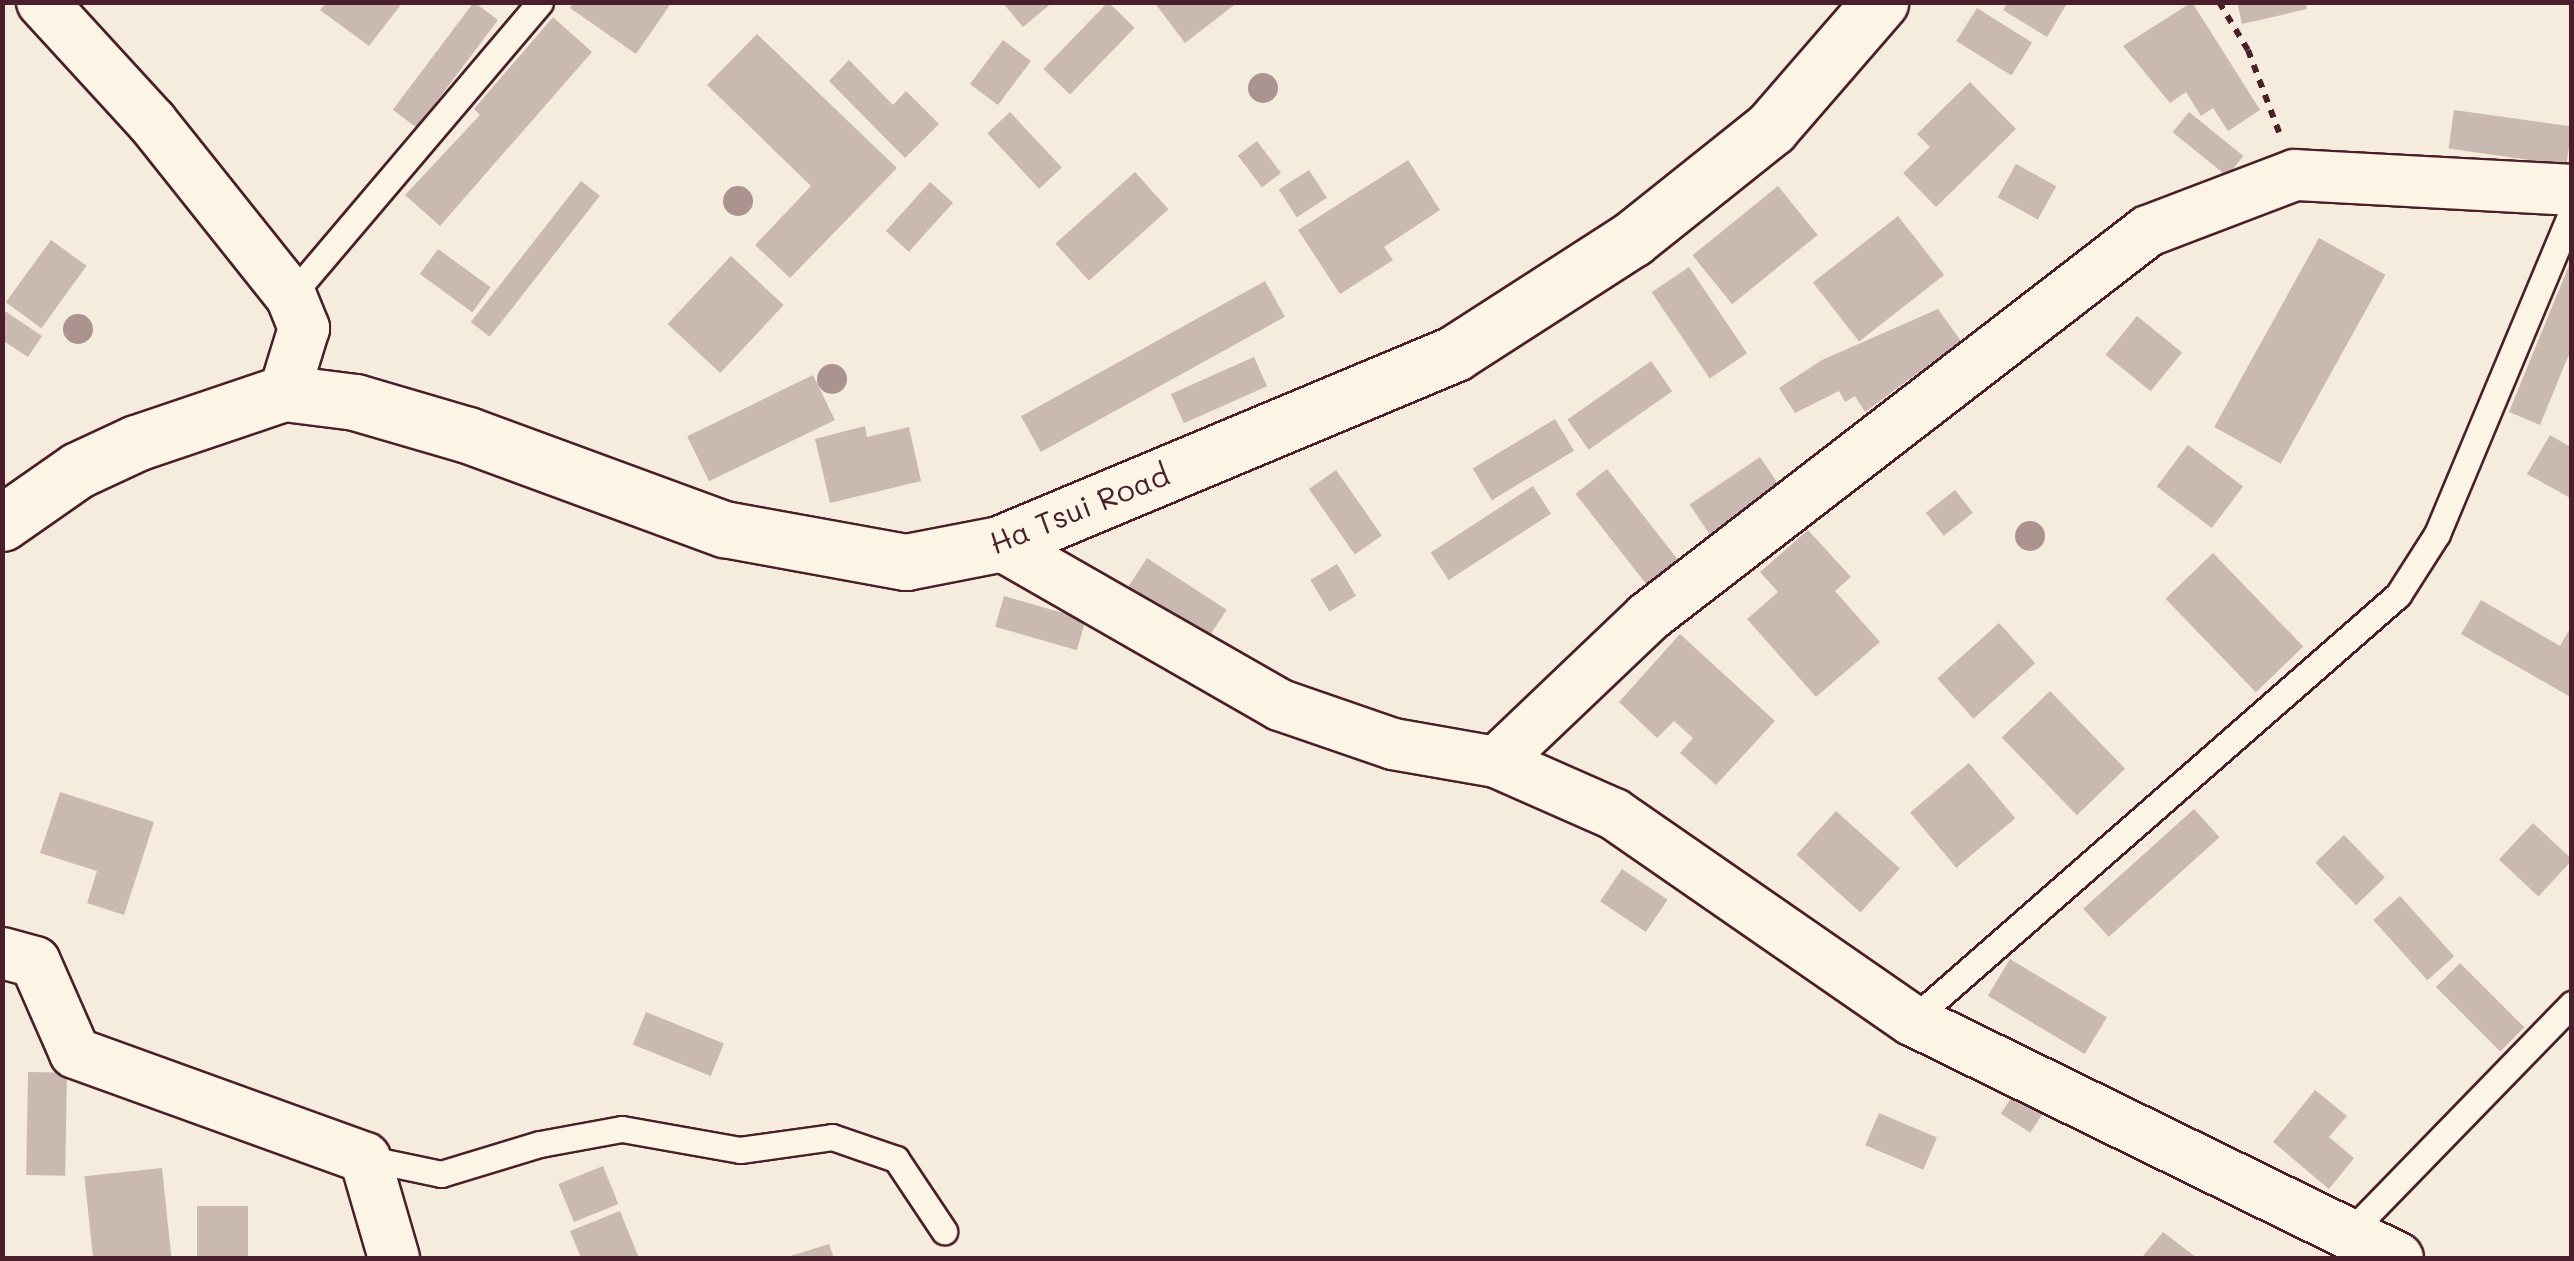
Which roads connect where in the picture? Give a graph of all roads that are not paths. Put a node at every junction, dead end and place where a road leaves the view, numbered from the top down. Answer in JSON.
{"nodes":[{"id":1,"x":42,"y":2,"type":"edge"},
{"id":2,"x":540,"y":2,"type":"edge"},
{"id":3,"x":1880,"y":2,"type":"edge"},
{"id":4,"x":2572,"y":190,"type":"edge"},
{"id":5,"x":2572,"y":212,"type":"edge"},
{"id":6,"x":290,"y":296,"type":"junction"},
{"id":7,"x":284,"y":393,"type":"junction"},
{"id":8,"x":2,"y":523,"type":"edge"},
{"id":9,"x":999,"y":544,"type":"junction"},
{"id":10,"x":1496,"y":762,"type":"junction"},
{"id":11,"x":2,"y":953,"type":"edge"},
{"id":12,"x":2572,"y":1004,"type":"edge"},
{"id":13,"x":1912,"y":1020,"type":"junction"},
{"id":14,"x":365,"y":1158,"type":"junction"},
{"id":15,"x":944,"y":1231,"type":"dead end"},
{"id":16,"x":2351,"y":1231,"type":"junction"},
{"id":17,"x":394,"y":1258,"type":"edge"},
{"id":18,"x":2398,"y":1258,"type":"edge"}],
"edges":[{"from":1,"to":6,"type":"street"},
{"from":2,"to":6,"type":"lane"},
{"from":3,"to":9,"type":"street","name":"Ha Tsui Road"},
{"from":4,"to":10,"type":"street"},
{"from":5,"to":13,"type":"lane"},
{"from":6,"to":7,"type":"street"},
{"from":7,"to":8,"type":"street","name":"Ha Tsui Road"},
{"from":7,"to":9,"type":"street","name":"Ha Tsui Road"},
{"from":9,"to":10,"type":"street"},
{"from":10,"to":13,"type":"street"},
{"from":11,"to":14,"type":"street"},
{"from":12,"to":16,"type":"lane"},
{"from":13,"to":16,"type":"street"},
{"from":14,"to":15,"type":"lane"},
{"from":14,"to":17,"type":"street"},
{"from":16,"to":18,"type":"street"}]}
